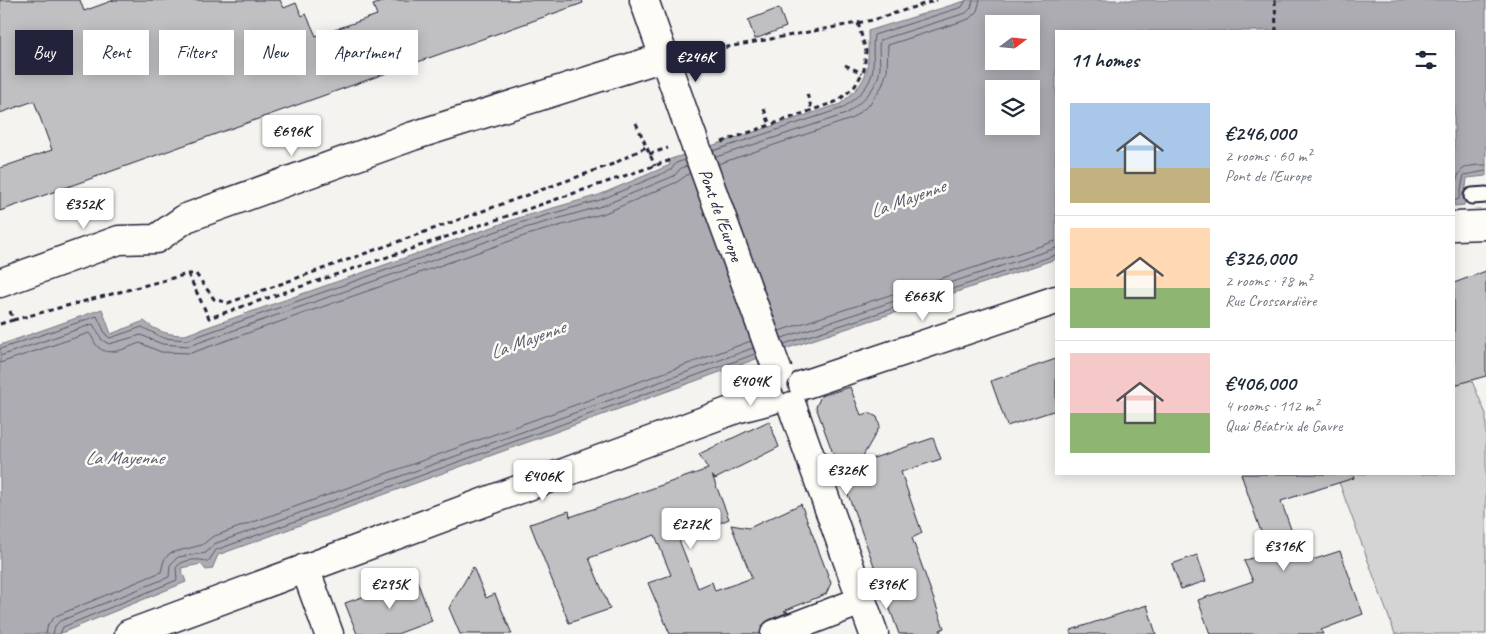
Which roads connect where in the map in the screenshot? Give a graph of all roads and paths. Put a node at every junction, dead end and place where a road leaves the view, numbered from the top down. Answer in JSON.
{"nodes":[{"id":1,"x":644,"y":0,"type":"edge"},
{"id":2,"x":937,"y":0,"type":"edge"},
{"id":3,"x":1275,"y":0,"type":"edge"},
{"id":4,"x":858,"y":23,"type":"junction"},
{"id":5,"x":1276,"y":30,"type":"edge"},
{"id":6,"x":664,"y":57,"type":"junction"},
{"id":7,"x":845,"y":65,"type":"dead end"},
{"id":8,"x":862,"y":73,"type":"junction"},
{"id":9,"x":807,"y":94,"type":"dead end"},
{"id":10,"x":764,"y":109,"type":"dead end"},
{"id":11,"x":812,"y":110,"type":"junction"},
{"id":12,"x":636,"y":123,"type":"dead end"},
{"id":13,"x":770,"y":125,"type":"junction"},
{"id":14,"x":717,"y":144,"type":"dead end"},
{"id":15,"x":646,"y":147,"type":"junction"},
{"id":16,"x":669,"y":148,"type":"dead end"},
{"id":17,"x":649,"y":154,"type":"junction"},
{"id":18,"x":681,"y":156,"type":"dead end"},
{"id":19,"x":655,"y":166,"type":"junction"},
{"id":20,"x":1486,"y":225,"type":"edge"},
{"id":21,"x":1455,"y":226,"type":"edge"},
{"id":22,"x":188,"y":274,"type":"junction"},
{"id":23,"x":0,"y":284,"type":"edge"},
{"id":24,"x":1055,"y":300,"type":"edge"},
{"id":25,"x":13,"y":320,"type":"dead end"},
{"id":26,"x":789,"y":397,"type":"junction"},
{"id":27,"x":305,"y":568,"type":"junction"},
{"id":28,"x":861,"y":601,"type":"junction"},
{"id":29,"x":129,"y":634,"type":"edge"},
{"id":30,"x":330,"y":634,"type":"edge"},
{"id":31,"x":775,"y":634,"type":"edge"},
{"id":32,"x":874,"y":634,"type":"edge"}],
"edges":[{"from":1,"to":6,"type":"street","name":"Pont de l'Europe"},
{"from":2,"to":4,"type":"path"},
{"from":3,"to":5,"type":"path"},
{"from":4,"to":6,"type":"path"},
{"from":4,"to":8,"type":"path"},
{"from":6,"to":23,"type":"street"},
{"from":6,"to":26,"type":"street","name":"Pont de l'Europe","bridge":true},
{"from":7,"to":8,"type":"path"},
{"from":8,"to":11,"type":"path"},
{"from":9,"to":11,"type":"path"},
{"from":10,"to":13,"type":"path"},
{"from":11,"to":13,"type":"path"},
{"from":12,"to":15,"type":"path"},
{"from":13,"to":14,"type":"path"},
{"from":15,"to":17,"type":"path"},
{"from":15,"to":22,"type":"path"},
{"from":16,"to":17,"type":"path"},
{"from":17,"to":19,"type":"path"},
{"from":18,"to":19,"type":"path"},
{"from":19,"to":22,"type":"path"},
{"from":20,"to":21,"type":"street"},
{"from":22,"to":25,"type":"path"},
{"from":24,"to":26,"type":"street"},
{"from":26,"to":27,"type":"street"},
{"from":26,"to":28,"type":"street"},
{"from":27,"to":29,"type":"street"},
{"from":27,"to":30,"type":"street"},
{"from":28,"to":31,"type":"street"},
{"from":28,"to":32,"type":"street"}]}
